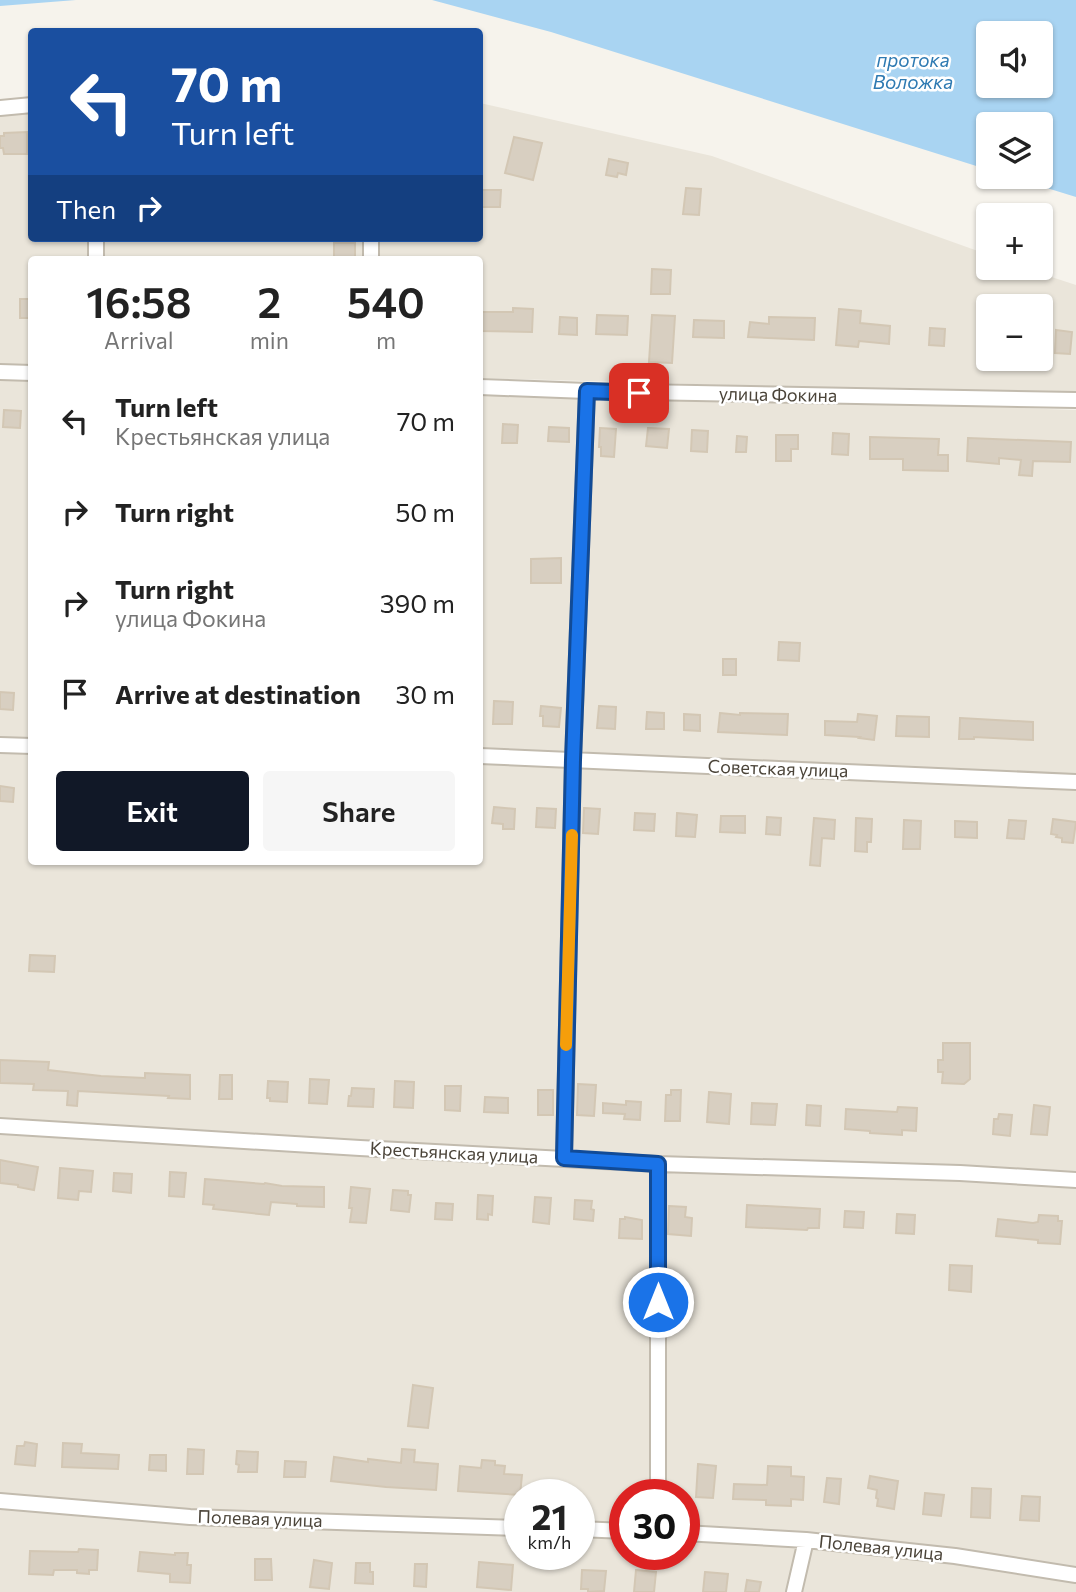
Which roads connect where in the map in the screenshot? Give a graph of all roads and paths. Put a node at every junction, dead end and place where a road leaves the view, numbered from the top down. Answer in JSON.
{"nodes":[{"id":1,"x":28,"y":106,"type":"edge"},
{"id":2,"x":0,"y":108,"type":"edge"},
{"id":3,"x":0,"y":372,"type":"edge"},
{"id":4,"x":28,"y":373,"type":"edge"},
{"id":5,"x":483,"y":387,"type":"edge"},
{"id":6,"x":587,"y":391,"type":"junction"},
{"id":7,"x":1076,"y":400,"type":"edge"},
{"id":8,"x":0,"y":745,"type":"edge"},
{"id":9,"x":28,"y":747,"type":"edge"},
{"id":10,"x":483,"y":756,"type":"edge"},
{"id":11,"x":573,"y":760,"type":"junction"},
{"id":12,"x":1076,"y":782,"type":"edge"},
{"id":13,"x":0,"y":1126,"type":"edge"},
{"id":14,"x":564,"y":1158,"type":"junction"},
{"id":15,"x":658,"y":1164,"type":"junction"},
{"id":16,"x":1076,"y":1180,"type":"edge"},
{"id":17,"x":658,"y":1479,"type":"edge"},
{"id":18,"x":0,"y":1501,"type":"edge"},
{"id":19,"x":504,"y":1527,"type":"edge"},
{"id":20,"x":700,"y":1535,"type":"edge"},
{"id":21,"x":806,"y":1540,"type":"junction"},
{"id":22,"x":1076,"y":1575,"type":"edge"},
{"id":23,"x":794,"y":1592,"type":"edge"}],
"edges":[{"from":1,"to":2,"type":"street"},
{"from":3,"to":4,"type":"street"},
{"from":5,"to":6,"type":"street","name":"улица Фокина"},
{"from":6,"to":7,"type":"street","name":"улица Фокина"},
{"from":6,"to":11,"type":"street"},
{"from":8,"to":9,"type":"street"},
{"from":10,"to":11,"type":"street","name":"Советская улица"},
{"from":11,"to":12,"type":"street","name":"Советская улица"},
{"from":11,"to":14,"type":"street"},
{"from":13,"to":14,"type":"street","name":"Крестьянская улица"},
{"from":14,"to":15,"type":"street","name":"Крестьянская улица"},
{"from":15,"to":16,"type":"street","name":"Крестьянская улица"},
{"from":15,"to":17,"type":"street"},
{"from":18,"to":19,"type":"street","name":"Полевая улица"},
{"from":20,"to":21,"type":"street","name":"Полевая улица"},
{"from":21,"to":22,"type":"street","name":"Полевая улица"},
{"from":21,"to":23,"type":"street"}]}
